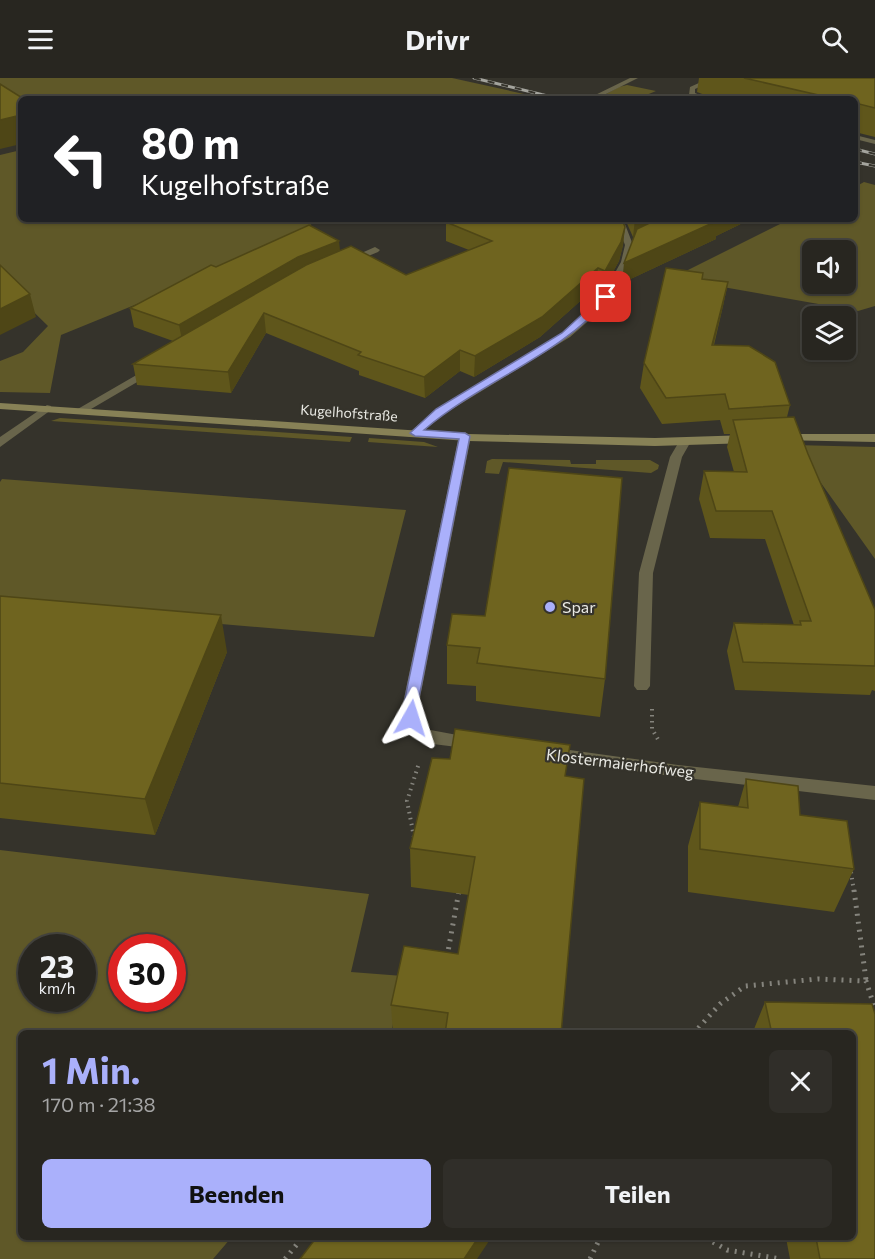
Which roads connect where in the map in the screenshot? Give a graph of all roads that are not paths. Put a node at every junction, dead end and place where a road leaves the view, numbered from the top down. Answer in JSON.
{"nodes":[{"id":1,"x":635,"y":78,"type":"edge"},
{"id":2,"x":716,"y":78,"type":"edge"},
{"id":3,"x":596,"y":96,"type":"edge"},
{"id":4,"x":698,"y":96,"type":"edge"},
{"id":5,"x":858,"y":138,"type":"edge"},
{"id":6,"x":875,"y":142,"type":"edge"},
{"id":7,"x":621,"y":222,"type":"edge"},
{"id":8,"x":375,"y":250,"type":"dead end"},
{"id":9,"x":334,"y":267,"type":"edge"},
{"id":10,"x":160,"y":364,"type":"edge"},
{"id":11,"x":0,"y":406,"type":"edge"},
{"id":12,"x":47,"y":408,"type":"junction"},
{"id":13,"x":82,"y":410,"type":"junction"},
{"id":14,"x":415,"y":433,"type":"junction"},
{"id":15,"x":465,"y":436,"type":"junction"},
{"id":16,"x":875,"y":438,"type":"edge"},
{"id":17,"x":0,"y":443,"type":"edge"},
{"id":18,"x":684,"y":443,"type":"junction"},
{"id":19,"x":642,"y":686,"type":"road end"},
{"id":20,"x":491,"y":746,"type":"edge"},
{"id":21,"x":538,"y":752,"type":"edge"},
{"id":22,"x":875,"y":793,"type":"edge"}],
"edges":[{"from":1,"to":3,"type":"street"},
{"from":2,"to":4,"type":"street"},
{"from":5,"to":6,"type":"street"},
{"from":7,"to":14,"type":"street"},
{"from":8,"to":9,"type":"street"},
{"from":10,"to":13,"type":"street"},
{"from":11,"to":12,"type":"street","name":"Kugelhofstraße"},
{"from":12,"to":13,"type":"street","name":"Kugelhofstraße"},
{"from":12,"to":17,"type":"street"},
{"from":13,"to":14,"type":"street","name":"Kugelhofstraße"},
{"from":14,"to":15,"type":"street","name":"Kugelhofstraße"},
{"from":15,"to":18,"type":"street","name":"Kugelhofstraße"},
{"from":15,"to":20,"type":"street"},
{"from":16,"to":18,"type":"street","name":"Kugelhofstraße"},
{"from":18,"to":19,"type":"street"},
{"from":21,"to":22,"type":"street","name":"Klostermaierhofweg"}]}
